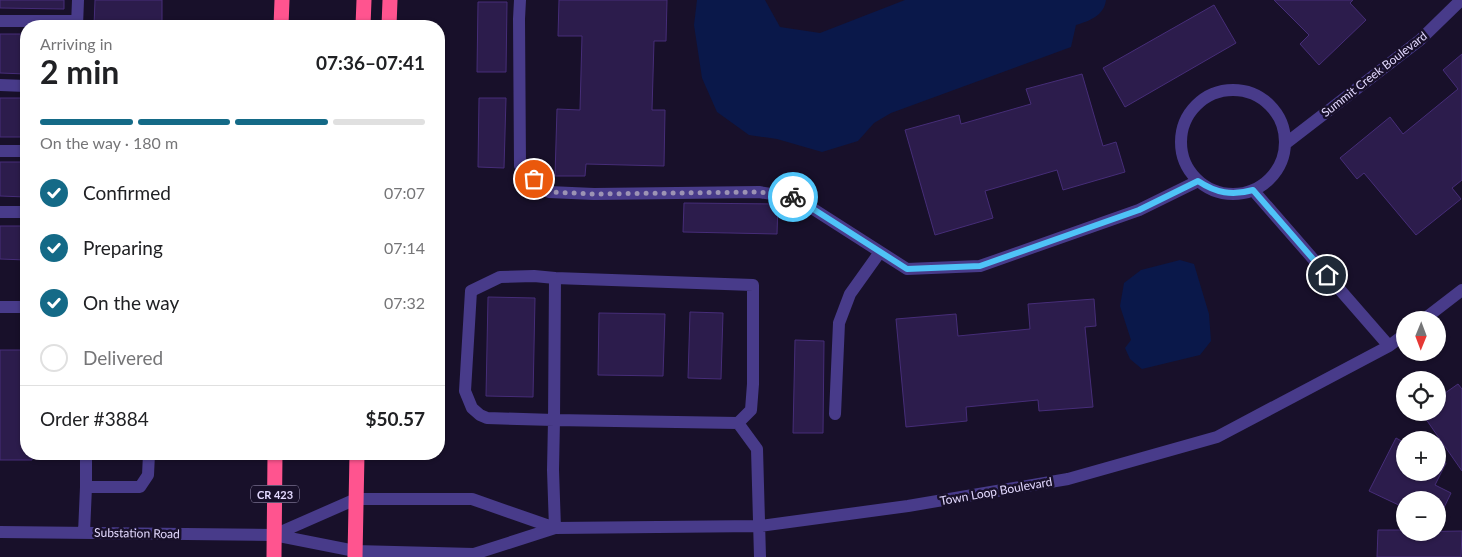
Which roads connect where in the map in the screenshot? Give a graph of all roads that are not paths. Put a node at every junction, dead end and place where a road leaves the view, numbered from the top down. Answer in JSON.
{"nodes":[{"id":1,"x":78,"y":0,"type":"edge"},
{"id":2,"x":282,"y":0,"type":"edge"},
{"id":3,"x":364,"y":0,"type":"edge"},
{"id":4,"x":390,"y":0,"type":"edge"},
{"id":5,"x":520,"y":0,"type":"edge"},
{"id":6,"x":1461,"y":0,"type":"edge"},
{"id":7,"x":77,"y":20,"type":"edge"},
{"id":8,"x":281,"y":20,"type":"edge"},
{"id":9,"x":363,"y":20,"type":"edge"},
{"id":10,"x":389,"y":20,"type":"edge"},
{"id":11,"x":0,"y":21,"type":"edge"},
{"id":12,"x":20,"y":22,"type":"edge"},
{"id":13,"x":0,"y":85,"type":"edge"},
{"id":14,"x":20,"y":86,"type":"edge"},
{"id":15,"x":1285,"y":144,"type":"junction"},
{"id":16,"x":0,"y":151,"type":"edge"},
{"id":17,"x":20,"y":151,"type":"edge"},
{"id":18,"x":1198,"y":181,"type":"junction"},
{"id":19,"x":1253,"y":190,"type":"junction"},
{"id":20,"x":0,"y":212,"type":"edge"},
{"id":21,"x":20,"y":212,"type":"edge"},
{"id":22,"x":880,"y":252,"type":"junction"},
{"id":23,"x":555,"y":278,"type":"junction"},
{"id":24,"x":1462,"y":290,"type":"edge"},
{"id":25,"x":0,"y":307,"type":"edge"},
{"id":26,"x":20,"y":308,"type":"edge"},
{"id":27,"x":1435,"y":311,"type":"edge"},
{"id":28,"x":1396,"y":341,"type":"edge"},
{"id":29,"x":1389,"y":346,"type":"junction"},
{"id":30,"x":835,"y":414,"type":"dead end"},
{"id":31,"x":554,"y":420,"type":"junction"},
{"id":32,"x":738,"y":423,"type":"junction"},
{"id":33,"x":86,"y":460,"type":"edge"},
{"id":34,"x":149,"y":460,"type":"edge"},
{"id":35,"x":275,"y":460,"type":"edge"},
{"id":36,"x":357,"y":460,"type":"edge"},
{"id":37,"x":86,"y":487,"type":"junction"},
{"id":38,"x":356,"y":499,"type":"junction"},
{"id":39,"x":760,"y":526,"type":"junction"},
{"id":40,"x":555,"y":528,"type":"junction"},
{"id":41,"x":0,"y":532,"type":"edge"},
{"id":42,"x":84,"y":533,"type":"junction"},
{"id":43,"x":274,"y":534,"type":"junction"},
{"id":44,"x":355,"y":554,"type":"edge"},
{"id":45,"x":274,"y":557,"type":"edge"},
{"id":46,"x":760,"y":557,"type":"edge"}],
"edges":[{"from":1,"to":7,"type":"street"},
{"from":2,"to":8,"type":"highway"},
{"from":3,"to":9,"type":"highway"},
{"from":4,"to":10,"type":"highway"},
{"from":5,"to":22,"type":"street"},
{"from":6,"to":15,"type":"street","name":"Summit Creek Boulevard"},
{"from":11,"to":12,"type":"street"},
{"from":13,"to":14,"type":"street"},
{"from":15,"to":18,"type":"street"},
{"from":15,"to":19,"type":"street"},
{"from":16,"to":17,"type":"street"},
{"from":18,"to":19,"type":"street"},
{"from":18,"to":22,"type":"street"},
{"from":19,"to":29,"type":"street"},
{"from":20,"to":21,"type":"street"},
{"from":22,"to":30,"type":"street"},
{"from":23,"to":31,"type":"street"},
{"from":23,"to":31,"type":"street"},
{"from":23,"to":32,"type":"street"},
{"from":24,"to":27,"type":"street"},
{"from":25,"to":26,"type":"street"},
{"from":28,"to":29,"type":"street","name":"Town Loop Boulevard"},
{"from":29,"to":39,"type":"street","name":"Town Loop Boulevard"},
{"from":31,"to":32,"type":"street"},
{"from":31,"to":40,"type":"street"},
{"from":32,"to":39,"type":"street"},
{"from":33,"to":37,"type":"street"},
{"from":34,"to":37,"type":"street"},
{"from":35,"to":43,"type":"highway","number":"CR 423"},
{"from":36,"to":38,"type":"highway"},
{"from":37,"to":42,"type":"street"},
{"from":38,"to":40,"type":"street","name":"Town Loop Boulevard"},
{"from":38,"to":43,"type":"street","name":"Town Loop Boulevard"},
{"from":38,"to":44,"type":"highway"},
{"from":39,"to":40,"type":"street","name":"Town Loop Boulevard"},
{"from":39,"to":46,"type":"street"},
{"from":40,"to":44,"type":"street","name":"Town Loop Boulevard"},
{"from":41,"to":42,"type":"street","name":"Substation Road"},
{"from":42,"to":43,"type":"street","name":"Substation Road"},
{"from":43,"to":44,"type":"street","name":"Town Loop Boulevard"},
{"from":43,"to":45,"type":"highway","number":"CR 423"}]}
